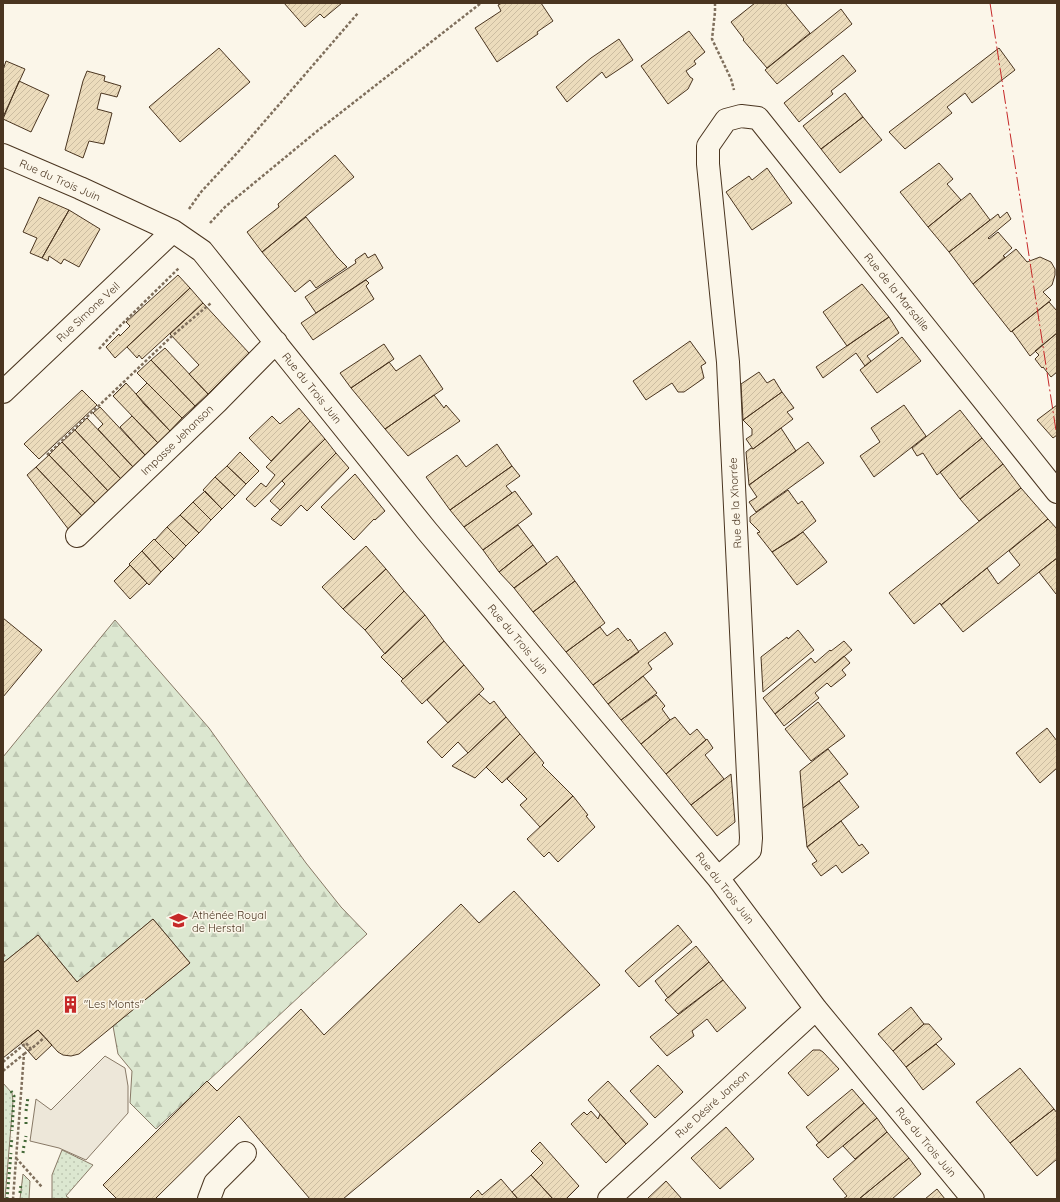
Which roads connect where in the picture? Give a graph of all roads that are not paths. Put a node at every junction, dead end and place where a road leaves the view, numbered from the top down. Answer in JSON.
{"nodes":[{"id":1,"x":734,"y":118,"type":"joint"},
{"id":2,"x":3,"y":155,"type":"edge"},
{"id":3,"x":188,"y":241,"type":"junction"},
{"id":4,"x":276,"y":342,"type":"junction"},
{"id":5,"x":3,"y":392,"type":"edge"},
{"id":6,"x":1057,"y":492,"type":"edge"},
{"id":7,"x":77,"y":536,"type":"dead end"},
{"id":8,"x":718,"y":878,"type":"junction"},
{"id":9,"x":816,"y":1009,"type":"junction"},
{"id":10,"x":245,"y":1153,"type":"dead end"},
{"id":11,"x":209,"y":1199,"type":"edge"},
{"id":12,"x":609,"y":1199,"type":"edge"},
{"id":13,"x":973,"y":1199,"type":"edge"}],
"edges":[{"from":1,"to":6,"type":"street","name":"Rue de la Marsalile"},
{"from":1,"to":8,"type":"street","name":"Rue de la Xhorrée"},
{"from":2,"to":3,"type":"street","name":"Rue du Trois Juin"},
{"from":3,"to":4,"type":"street","name":"Rue du Trois Juin"},
{"from":3,"to":5,"type":"street","name":"Rue Simone Veil"},
{"from":4,"to":7,"type":"street","name":"Impasse Jehanson"},
{"from":4,"to":8,"type":"street","name":"Rue du Trois Juin"},
{"from":8,"to":9,"type":"street","name":"Rue du Trois Juin"},
{"from":9,"to":12,"type":"street","name":"Rue Désiré Janson"},
{"from":9,"to":13,"type":"street","name":"Rue du Trois Juin"},
{"from":10,"to":11,"type":"street"}]}
